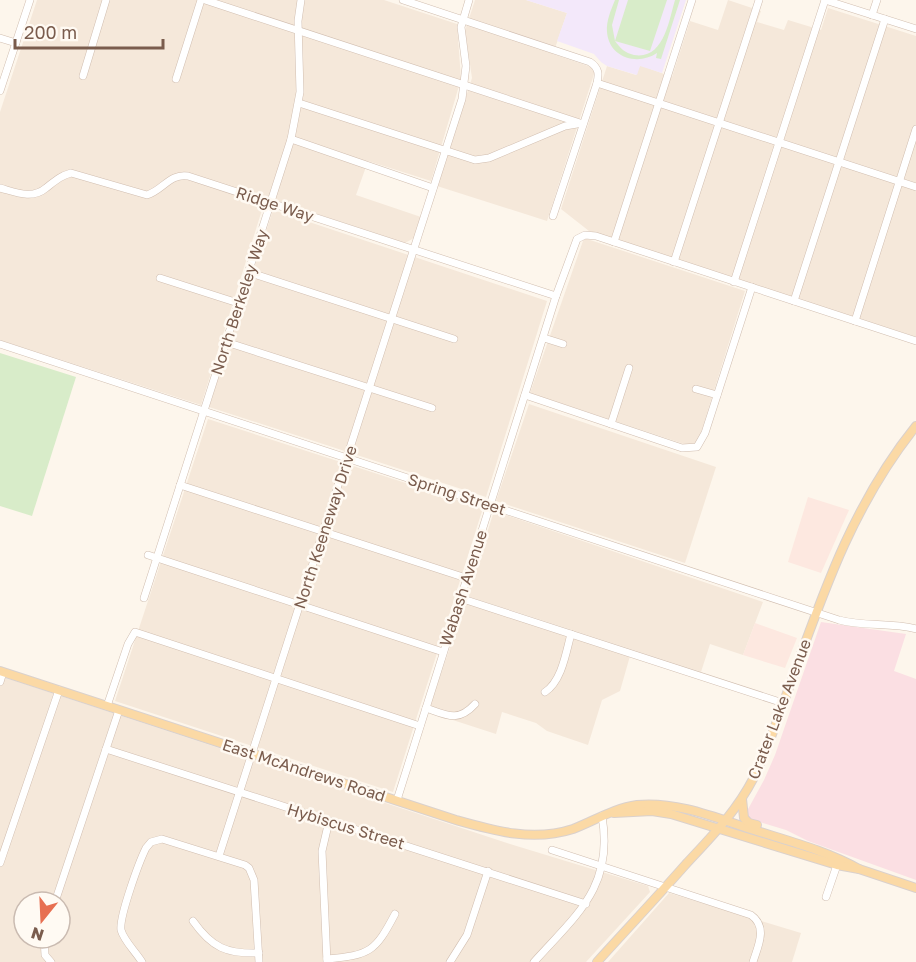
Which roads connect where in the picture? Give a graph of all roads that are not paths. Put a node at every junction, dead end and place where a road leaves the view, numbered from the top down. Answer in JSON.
{"nodes":[{"id":1,"x":30,"y":0,"type":"edge"},
{"id":2,"x":106,"y":0,"type":"edge"},
{"id":3,"x":203,"y":0,"type":"edge"},
{"id":4,"x":301,"y":0,"type":"edge"},
{"id":5,"x":403,"y":0,"type":"edge"},
{"id":6,"x":469,"y":0,"type":"edge"},
{"id":7,"x":692,"y":0,"type":"edge"},
{"id":8,"x":759,"y":0,"type":"edge"},
{"id":9,"x":825,"y":0,"type":"edge"},
{"id":10,"x":877,"y":0,"type":"edge"},
{"id":11,"x":872,"y":15,"type":"junction"},
{"id":12,"x":463,"y":20,"type":"junction"},
{"id":13,"x":885,"y":20,"type":"junction"},
{"id":14,"x":916,"y":29,"type":"edge"},
{"id":15,"x":299,"y":31,"type":"junction"},
{"id":16,"x":0,"y":38,"type":"edge"},
{"id":17,"x":16,"y":43,"type":"junction"},
{"id":18,"x":83,"y":76,"type":"dead end"},
{"id":19,"x":176,"y":79,"type":"dead end"},
{"id":20,"x":597,"y":83,"type":"junction"},
{"id":21,"x":464,"y":85,"type":"junction"},
{"id":22,"x":0,"y":91,"type":"edge"},
{"id":23,"x":659,"y":102,"type":"junction"},
{"id":24,"x":299,"y":103,"type":"junction"},
{"id":25,"x":718,"y":122,"type":"junction"},
{"id":26,"x":583,"y":124,"type":"junction"},
{"id":27,"x":916,"y":129,"type":"edge"},
{"id":28,"x":291,"y":139,"type":"junction"},
{"id":29,"x":779,"y":142,"type":"junction"},
{"id":30,"x":446,"y":150,"type":"junction"},
{"id":31,"x":839,"y":161,"type":"junction"},
{"id":32,"x":899,"y":182,"type":"junction"},
{"id":33,"x":916,"y":187,"type":"edge"},
{"id":34,"x":0,"y":188,"type":"edge"},
{"id":35,"x":433,"y":188,"type":"junction"},
{"id":36,"x":270,"y":203,"type":"junction"},
{"id":37,"x":553,"y":216,"type":"dead end"},
{"id":38,"x":614,"y":242,"type":"junction"},
{"id":39,"x":413,"y":250,"type":"junction"},
{"id":40,"x":674,"y":262,"type":"junction"},
{"id":41,"x":248,"y":272,"type":"junction"},
{"id":42,"x":160,"y":278,"type":"dead end"},
{"id":43,"x":734,"y":282,"type":"junction"},
{"id":44,"x":752,"y":287,"type":"junction"},
{"id":45,"x":556,"y":296,"type":"junction"},
{"id":46,"x":794,"y":301,"type":"junction"},
{"id":47,"x":238,"y":303,"type":"junction"},
{"id":48,"x":391,"y":318,"type":"junction"},
{"id":49,"x":855,"y":321,"type":"junction"},
{"id":50,"x":544,"y":338,"type":"junction"},
{"id":51,"x":454,"y":339,"type":"dead end"},
{"id":52,"x":916,"y":340,"type":"edge"},
{"id":53,"x":226,"y":342,"type":"junction"},
{"id":54,"x":0,"y":344,"type":"edge"},
{"id":55,"x":563,"y":344,"type":"dead end"},
{"id":56,"x":629,"y":368,"type":"dead end"},
{"id":57,"x":369,"y":388,"type":"junction"},
{"id":58,"x":696,"y":389,"type":"dead end"},
{"id":59,"x":525,"y":395,"type":"junction"},
{"id":60,"x":717,"y":395,"type":"junction"},
{"id":61,"x":432,"y":408,"type":"dead end"},
{"id":62,"x":204,"y":410,"type":"junction"},
{"id":63,"x":611,"y":424,"type":"junction"},
{"id":64,"x":916,"y":426,"type":"edge"},
{"id":65,"x":347,"y":457,"type":"junction"},
{"id":66,"x":180,"y":485,"type":"junction"},
{"id":67,"x":490,"y":504,"type":"junction"},
{"id":68,"x":324,"y":531,"type":"junction"},
{"id":69,"x":148,"y":555,"type":"dead end"},
{"id":70,"x":157,"y":558,"type":"junction"},
{"id":71,"x":466,"y":578,"type":"junction"},
{"id":72,"x":460,"y":597,"type":"junction"},
{"id":73,"x":144,"y":598,"type":"dead end"},
{"id":74,"x":300,"y":605,"type":"junction"},
{"id":75,"x":816,"y":613,"type":"junction"},
{"id":76,"x":916,"y":629,"type":"edge"},
{"id":77,"x":572,"y":634,"type":"junction"},
{"id":78,"x":443,"y":652,"type":"junction"},
{"id":79,"x":2,"y":671,"type":"edge"},
{"id":80,"x":277,"y":679,"type":"junction"},
{"id":81,"x":0,"y":682,"type":"edge"},
{"id":82,"x":59,"y":690,"type":"junction"},
{"id":83,"x":545,"y":692,"type":"dead end"},
{"id":84,"x":783,"y":703,"type":"junction"},
{"id":85,"x":475,"y":704,"type":"dead end"},
{"id":86,"x":107,"y":706,"type":"junction"},
{"id":87,"x":426,"y":708,"type":"junction"},
{"id":88,"x":119,"y":710,"type":"junction"},
{"id":89,"x":420,"y":726,"type":"junction"},
{"id":90,"x":106,"y":749,"type":"junction"},
{"id":91,"x":252,"y":753,"type":"junction"},
{"id":92,"x":239,"y":792,"type":"junction"},
{"id":93,"x":742,"y":799,"type":"junction"},
{"id":94,"x":397,"y":800,"type":"junction"},
{"id":95,"x":606,"y":815,"type":"junction"},
{"id":96,"x":329,"y":822,"type":"junction"},
{"id":97,"x":723,"y":824,"type":"junction"},
{"id":98,"x":787,"y":840,"type":"junction"},
{"id":99,"x":552,"y":850,"type":"dead end"},
{"id":100,"x":2,"y":852,"type":"edge"},
{"id":101,"x":219,"y":856,"type":"junction"},
{"id":102,"x":0,"y":863,"type":"edge"},
{"id":103,"x":837,"y":865,"type":"junction"},
{"id":104,"x":602,"y":867,"type":"junction"},
{"id":105,"x":859,"y":869,"type":"junction"},
{"id":106,"x":488,"y":872,"type":"junction"},
{"id":107,"x":665,"y":887,"type":"junction"},
{"id":108,"x":916,"y":888,"type":"edge"},
{"id":109,"x":60,"y":890,"type":"edge"},
{"id":110,"x":826,"y":897,"type":"dead end"},
{"id":111,"x":586,"y":904,"type":"junction"},
{"id":112,"x":395,"y":914,"type":"dead end"},
{"id":113,"x":194,"y":921,"type":"dead end"},
{"id":114,"x":259,"y":953,"type":"junction"},
{"id":115,"x":327,"y":960,"type":"edge"},
{"id":116,"x":142,"y":962,"type":"edge"},
{"id":117,"x":259,"y":962,"type":"edge"},
{"id":118,"x":450,"y":962,"type":"edge"},
{"id":119,"x":534,"y":962,"type":"edge"},
{"id":120,"x":597,"y":962,"type":"edge"},
{"id":121,"x":753,"y":962,"type":"edge"}],
"edges":[{"from":1,"to":17,"type":"street"},
{"from":2,"to":18,"type":"street"},
{"from":3,"to":15,"type":"street"},
{"from":3,"to":19,"type":"street"},
{"from":4,"to":15,"type":"street","name":"North Berkeley Way"},
{"from":5,"to":12,"type":"street"},
{"from":6,"to":12,"type":"street","name":"North Keeneway Drive"},
{"from":7,"to":23,"type":"street"},
{"from":8,"to":25,"type":"street"},
{"from":9,"to":11,"type":"street"},
{"from":9,"to":29,"type":"street"},
{"from":10,"to":11,"type":"street"},
{"from":11,"to":13,"type":"street"},
{"from":12,"to":20,"type":"street"},
{"from":12,"to":21,"type":"street","name":"North Keeneway Drive"},
{"from":13,"to":14,"type":"street"},
{"from":13,"to":31,"type":"street"},
{"from":15,"to":21,"type":"street"},
{"from":15,"to":24,"type":"street","name":"North Berkeley Way"},
{"from":16,"to":17,"type":"street"},
{"from":17,"to":22,"type":"street"},
{"from":20,"to":23,"type":"street"},
{"from":20,"to":26,"type":"street"},
{"from":21,"to":26,"type":"street"},
{"from":21,"to":30,"type":"street","name":"North Keeneway Drive"},
{"from":23,"to":25,"type":"street"},
{"from":23,"to":38,"type":"street"},
{"from":24,"to":28,"type":"street","name":"North Berkeley Way"},
{"from":24,"to":30,"type":"street"},
{"from":25,"to":29,"type":"street"},
{"from":25,"to":40,"type":"street"},
{"from":26,"to":30,"type":"street"},
{"from":26,"to":37,"type":"street"},
{"from":27,"to":32,"type":"street"},
{"from":28,"to":35,"type":"street"},
{"from":28,"to":36,"type":"street","name":"North Berkeley Way"},
{"from":29,"to":31,"type":"street"},
{"from":29,"to":43,"type":"street"},
{"from":30,"to":35,"type":"street","name":"North Keeneway Drive"},
{"from":31,"to":32,"type":"street"},
{"from":31,"to":46,"type":"street"},
{"from":32,"to":33,"type":"street"},
{"from":32,"to":49,"type":"street"},
{"from":34,"to":36,"type":"street","name":"Ridge Way"},
{"from":35,"to":39,"type":"street","name":"North Keeneway Drive"},
{"from":36,"to":39,"type":"street","name":"Ridge Way"},
{"from":36,"to":41,"type":"street","name":"North Berkeley Way"},
{"from":38,"to":40,"type":"street"},
{"from":38,"to":45,"type":"street","name":"Wabash Avenue"},
{"from":39,"to":45,"type":"street","name":"Ridge Way"},
{"from":39,"to":48,"type":"street","name":"North Keeneway Drive"},
{"from":40,"to":43,"type":"street"},
{"from":41,"to":47,"type":"street","name":"North Berkeley Way"},
{"from":41,"to":48,"type":"street"},
{"from":42,"to":47,"type":"street"},
{"from":43,"to":44,"type":"street"},
{"from":44,"to":46,"type":"street"},
{"from":44,"to":60,"type":"street"},
{"from":45,"to":50,"type":"street","name":"Wabash Avenue"},
{"from":46,"to":49,"type":"street"},
{"from":47,"to":53,"type":"street","name":"North Berkeley Way"},
{"from":48,"to":51,"type":"street"},
{"from":48,"to":57,"type":"street","name":"North Keeneway Drive"},
{"from":49,"to":52,"type":"street"},
{"from":50,"to":55,"type":"street"},
{"from":50,"to":59,"type":"street","name":"Wabash Avenue"},
{"from":53,"to":57,"type":"street"},
{"from":53,"to":62,"type":"street","name":"North Berkeley Way"},
{"from":54,"to":62,"type":"street","name":"Spring Street"},
{"from":56,"to":63,"type":"street"},
{"from":57,"to":61,"type":"street"},
{"from":57,"to":65,"type":"street","name":"North Keeneway Drive"},
{"from":58,"to":60,"type":"street"},
{"from":59,"to":63,"type":"street"},
{"from":59,"to":67,"type":"street","name":"Wabash Avenue"},
{"from":60,"to":63,"type":"street"},
{"from":62,"to":65,"type":"street","name":"Spring Street"},
{"from":62,"to":66,"type":"street","name":"North Berkeley Way"},
{"from":64,"to":75,"type":"main road","name":"Crater Lake Avenue"},
{"from":65,"to":67,"type":"street","name":"Spring Street"},
{"from":65,"to":68,"type":"street","name":"North Keeneway Drive"},
{"from":66,"to":68,"type":"street"},
{"from":66,"to":70,"type":"street","name":"North Berkeley Way"},
{"from":67,"to":71,"type":"street","name":"Wabash Avenue"},
{"from":67,"to":75,"type":"street","name":"Spring Street"},
{"from":68,"to":71,"type":"street"},
{"from":68,"to":74,"type":"street","name":"North Keeneway Drive"},
{"from":69,"to":70,"type":"street"},
{"from":70,"to":73,"type":"street","name":"North Berkeley Way"},
{"from":70,"to":74,"type":"street"},
{"from":71,"to":72,"type":"street","name":"Wabash Avenue"},
{"from":72,"to":77,"type":"street"},
{"from":72,"to":78,"type":"street","name":"Wabash Avenue"},
{"from":74,"to":78,"type":"street"},
{"from":74,"to":80,"type":"street","name":"North Keeneway Drive"},
{"from":75,"to":76,"type":"street","name":"Spring Street"},
{"from":75,"to":84,"type":"main road","name":"Crater Lake Avenue"},
{"from":77,"to":83,"type":"street"},
{"from":77,"to":84,"type":"street"},
{"from":78,"to":87,"type":"street","name":"Wabash Avenue"},
{"from":79,"to":81,"type":"street"},
{"from":79,"to":82,"type":"main road","name":"East McAndrews Road"},
{"from":80,"to":86,"type":"street"},
{"from":80,"to":89,"type":"street"},
{"from":80,"to":91,"type":"street","name":"North Keeneway Drive"},
{"from":82,"to":86,"type":"main road","name":"East McAndrews Road"},
{"from":82,"to":100,"type":"street"},
{"from":84,"to":93,"type":"main road","name":"Crater Lake Avenue"},
{"from":85,"to":87,"type":"street"},
{"from":86,"to":88,"type":"main road","name":"East McAndrews Road"},
{"from":87,"to":89,"type":"street","name":"Wabash Avenue"},
{"from":88,"to":90,"type":"street"},
{"from":88,"to":91,"type":"main road","name":"East McAndrews Road"},
{"from":89,"to":94,"type":"street","name":"Wabash Avenue"},
{"from":90,"to":92,"type":"street","name":"Hybiscus Street"},
{"from":90,"to":109,"type":"street"},
{"from":91,"to":92,"type":"street","name":"North Keeneway Drive"},
{"from":91,"to":94,"type":"main road","name":"East McAndrews Road"},
{"from":92,"to":96,"type":"street","name":"Hybiscus Street"},
{"from":92,"to":101,"type":"street","name":"North Keeneway Drive"},
{"from":93,"to":97,"type":"main road","name":"Crater Lake Avenue"},
{"from":93,"to":98,"type":"main road"},
{"from":94,"to":95,"type":"main road","name":"East McAndrews Road"},
{"from":95,"to":97,"type":"main road","name":"East McAndrews Road"},
{"from":95,"to":104,"type":"street"},
{"from":96,"to":106,"type":"street","name":"Hybiscus Street"},
{"from":96,"to":115,"type":"street"},
{"from":97,"to":98,"type":"main road","name":"East McAndrews Road"},
{"from":97,"to":103,"type":"main road","name":"East McAndrews Road"},
{"from":97,"to":107,"type":"main road","name":"Crater Lake Avenue"},
{"from":98,"to":105,"type":"main road","name":"East McAndrews Road"},
{"from":99,"to":104,"type":"street"},
{"from":100,"to":102,"type":"street"},
{"from":101,"to":114,"type":"street"},
{"from":101,"to":116,"type":"street"},
{"from":103,"to":105,"type":"main road","name":"East McAndrews Road"},
{"from":103,"to":110,"type":"street"},
{"from":104,"to":107,"type":"street"},
{"from":104,"to":111,"type":"street"},
{"from":105,"to":108,"type":"main road","name":"East McAndrews Road"},
{"from":106,"to":111,"type":"street","name":"Hybiscus Street"},
{"from":106,"to":118,"type":"street"},
{"from":107,"to":120,"type":"main road","name":"Crater Lake Avenue"},
{"from":107,"to":121,"type":"street"},
{"from":111,"to":119,"type":"street"},
{"from":112,"to":115,"type":"street"},
{"from":113,"to":114,"type":"street"},
{"from":114,"to":117,"type":"street"}]}
